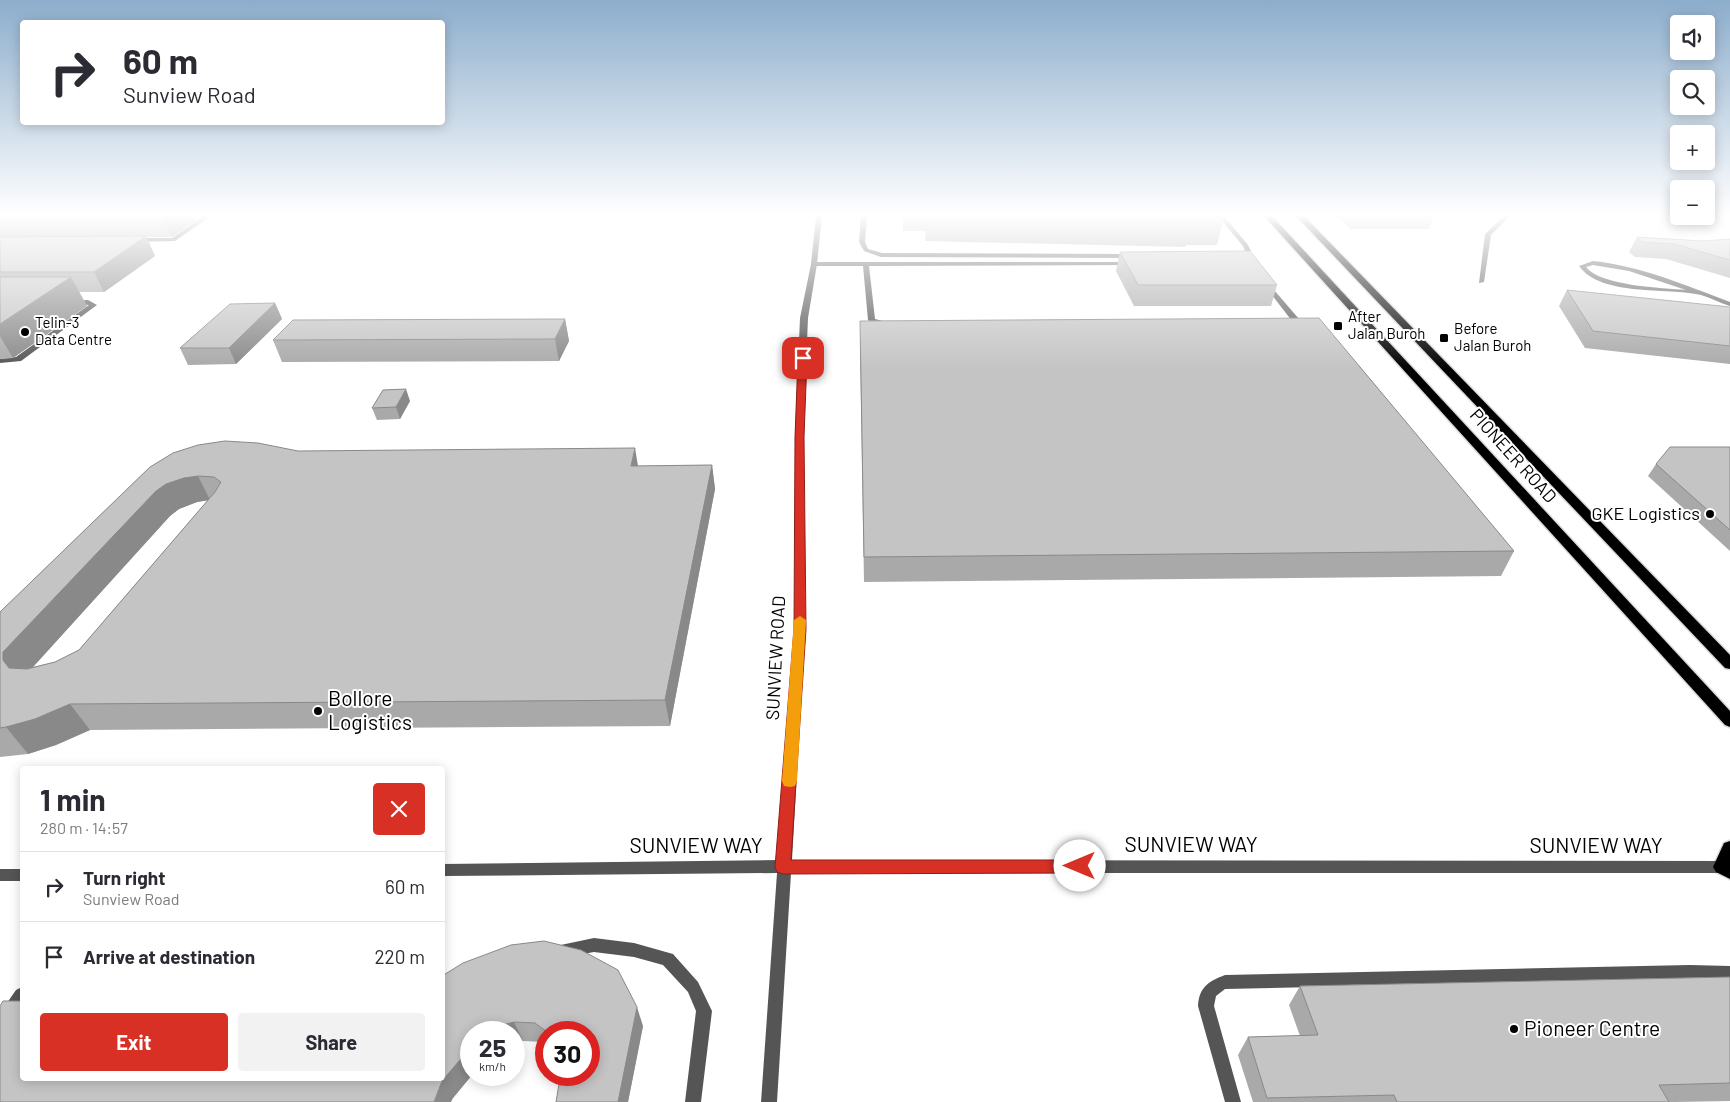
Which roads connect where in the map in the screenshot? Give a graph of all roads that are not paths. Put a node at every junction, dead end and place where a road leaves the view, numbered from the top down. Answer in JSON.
{"nodes":[{"id":1,"x":813,"y":267,"type":"edge"},
{"id":2,"x":866,"y":267,"type":"edge"},
{"id":3,"x":1315,"y":267,"type":"edge"},
{"id":4,"x":1349,"y":267,"type":"edge"},
{"id":5,"x":1483,"y":267,"type":"edge"},
{"id":6,"x":1582,"y":267,"type":"edge"},
{"id":7,"x":1625,"y":267,"type":"edge"},
{"id":8,"x":1259,"y":275,"type":"edge"},
{"id":9,"x":1481,"y":282,"type":"dead end"},
{"id":10,"x":1698,"y":293,"type":"junction"},
{"id":11,"x":64,"y":302,"type":"dead end"},
{"id":12,"x":1730,"y":304,"type":"edge"},
{"id":13,"x":892,"y":324,"type":"edge"},
{"id":14,"x":1280,"y":325,"type":"edge"},
{"id":15,"x":0,"y":362,"type":"edge"},
{"id":16,"x":1730,"y":664,"type":"edge"},
{"id":17,"x":1730,"y":721,"type":"edge"},
{"id":18,"x":1730,"y":848,"type":"edge"},
{"id":19,"x":783,"y":867,"type":"junction"},
{"id":20,"x":1727,"y":868,"type":"edge"},
{"id":21,"x":445,"y":870,"type":"edge"},
{"id":22,"x":0,"y":875,"type":"edge"},
{"id":23,"x":20,"y":875,"type":"edge"},
{"id":24,"x":546,"y":953,"type":"edge"},
{"id":25,"x":1730,"y":973,"type":"edge"},
{"id":26,"x":20,"y":998,"type":"edge"},
{"id":27,"x":0,"y":1027,"type":"edge"},
{"id":28,"x":694,"y":1102,"type":"edge"},
{"id":29,"x":769,"y":1102,"type":"edge"},
{"id":30,"x":1233,"y":1102,"type":"edge"}],
"edges":[{"from":1,"to":19,"type":"street","name":"SUNVIEW ROAD"},
{"from":2,"to":13,"type":"street"},
{"from":3,"to":17,"type":"main road","name":"PIONEER ROAD"},
{"from":4,"to":16,"type":"main road","name":"PIONEER ROAD"},
{"from":5,"to":9,"type":"street"},
{"from":6,"to":10,"type":"street"},
{"from":7,"to":10,"type":"street"},
{"from":8,"to":14,"type":"street"},
{"from":10,"to":12,"type":"street"},
{"from":11,"to":15,"type":"street"},
{"from":18,"to":20,"type":"main road"},
{"from":19,"to":20,"type":"street","name":"SUNVIEW WAY"},
{"from":19,"to":21,"type":"street","name":"SUNVIEW WAY"},
{"from":19,"to":29,"type":"street","name":"SUNVIEW ROAD"},
{"from":22,"to":23,"type":"street"},
{"from":24,"to":28,"type":"street"},
{"from":25,"to":30,"type":"street"},
{"from":26,"to":27,"type":"street"}]}
